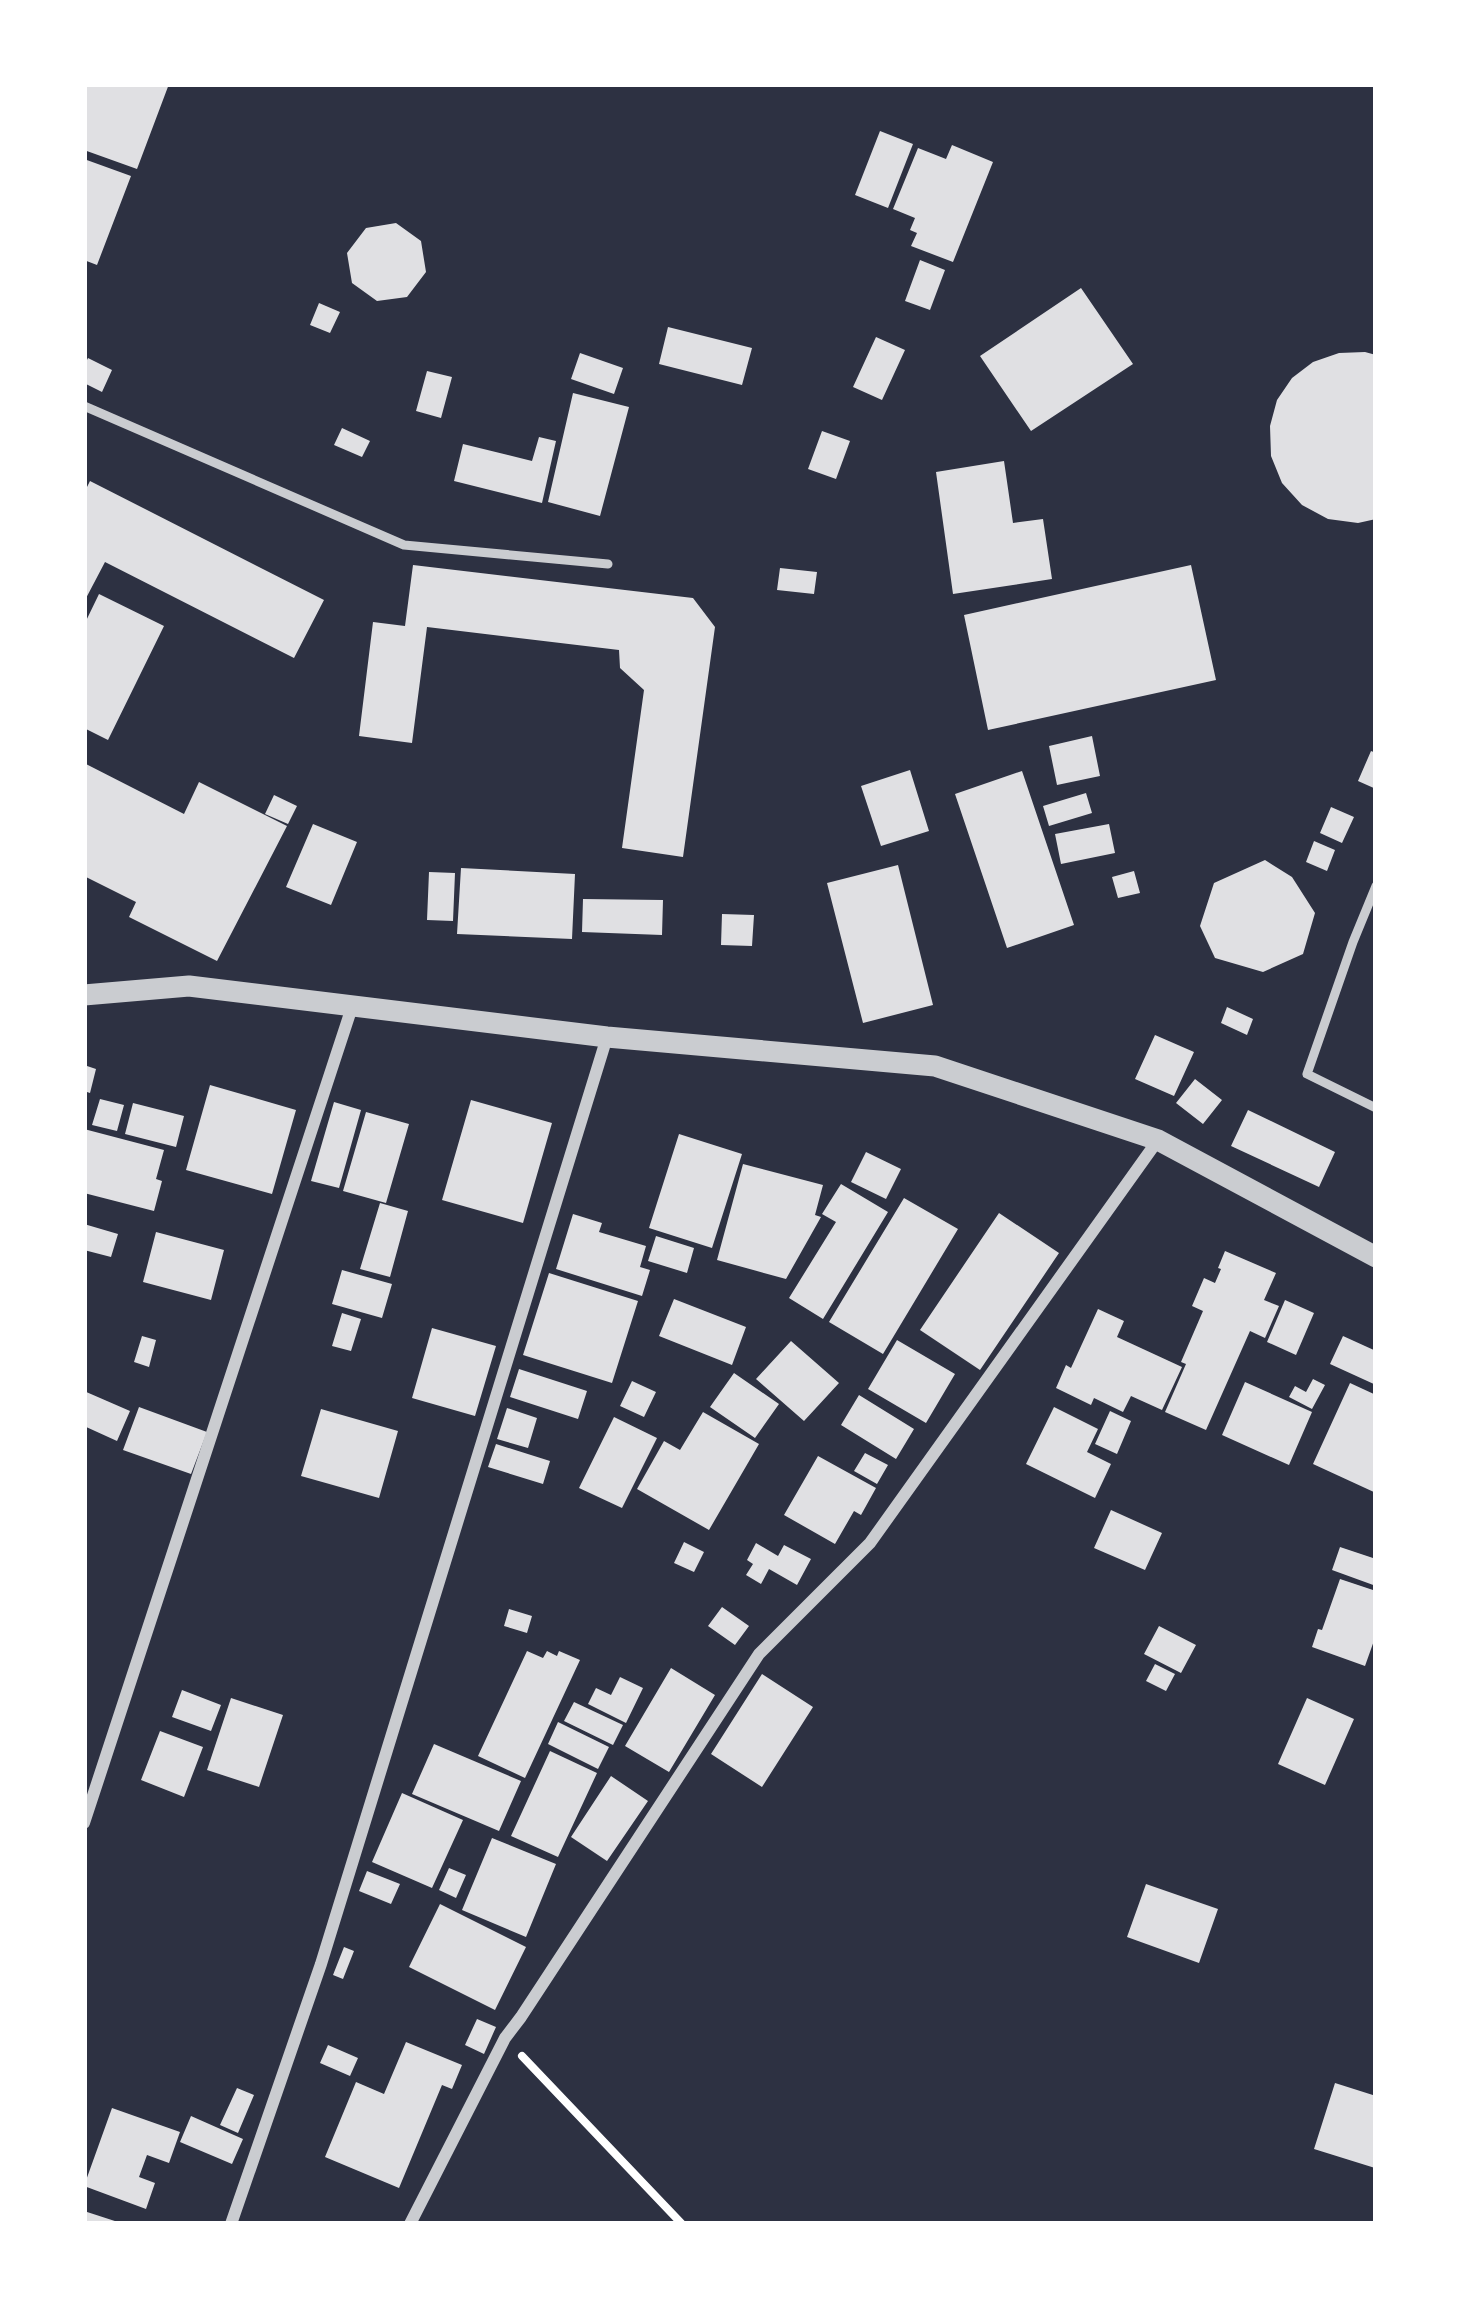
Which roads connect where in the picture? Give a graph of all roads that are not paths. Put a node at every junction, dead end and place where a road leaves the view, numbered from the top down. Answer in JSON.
{"nodes":[{"id":1,"x":84,"y":406,"type":"edge"},
{"id":2,"x":608,"y":564,"type":"dead end"},
{"id":3,"x":1376,"y":886,"type":"edge"},
{"id":4,"x":84,"y":995,"type":"edge"},
{"id":5,"x":353,"y":1004,"type":"junction"},
{"id":6,"x":607,"y":1037,"type":"junction"},
{"id":7,"x":1376,"y":1108,"type":"edge"},
{"id":8,"x":1158,"y":1140,"type":"junction"},
{"id":9,"x":1376,"y":1257,"type":"edge"},
{"id":10,"x":84,"y":1823,"type":"edge"},
{"id":11,"x":231,"y":2224,"type":"edge"},
{"id":12,"x":410,"y":2224,"type":"edge"}],
"edges":[{"from":1,"to":2,"type":"lane"},
{"from":3,"to":7,"type":"lane"},
{"from":4,"to":5,"type":"street"},
{"from":5,"to":6,"type":"street"},
{"from":5,"to":10,"type":"street"},
{"from":6,"to":8,"type":"street"},
{"from":6,"to":11,"type":"street"},
{"from":8,"to":9,"type":"street"},
{"from":8,"to":12,"type":"street"}]}
